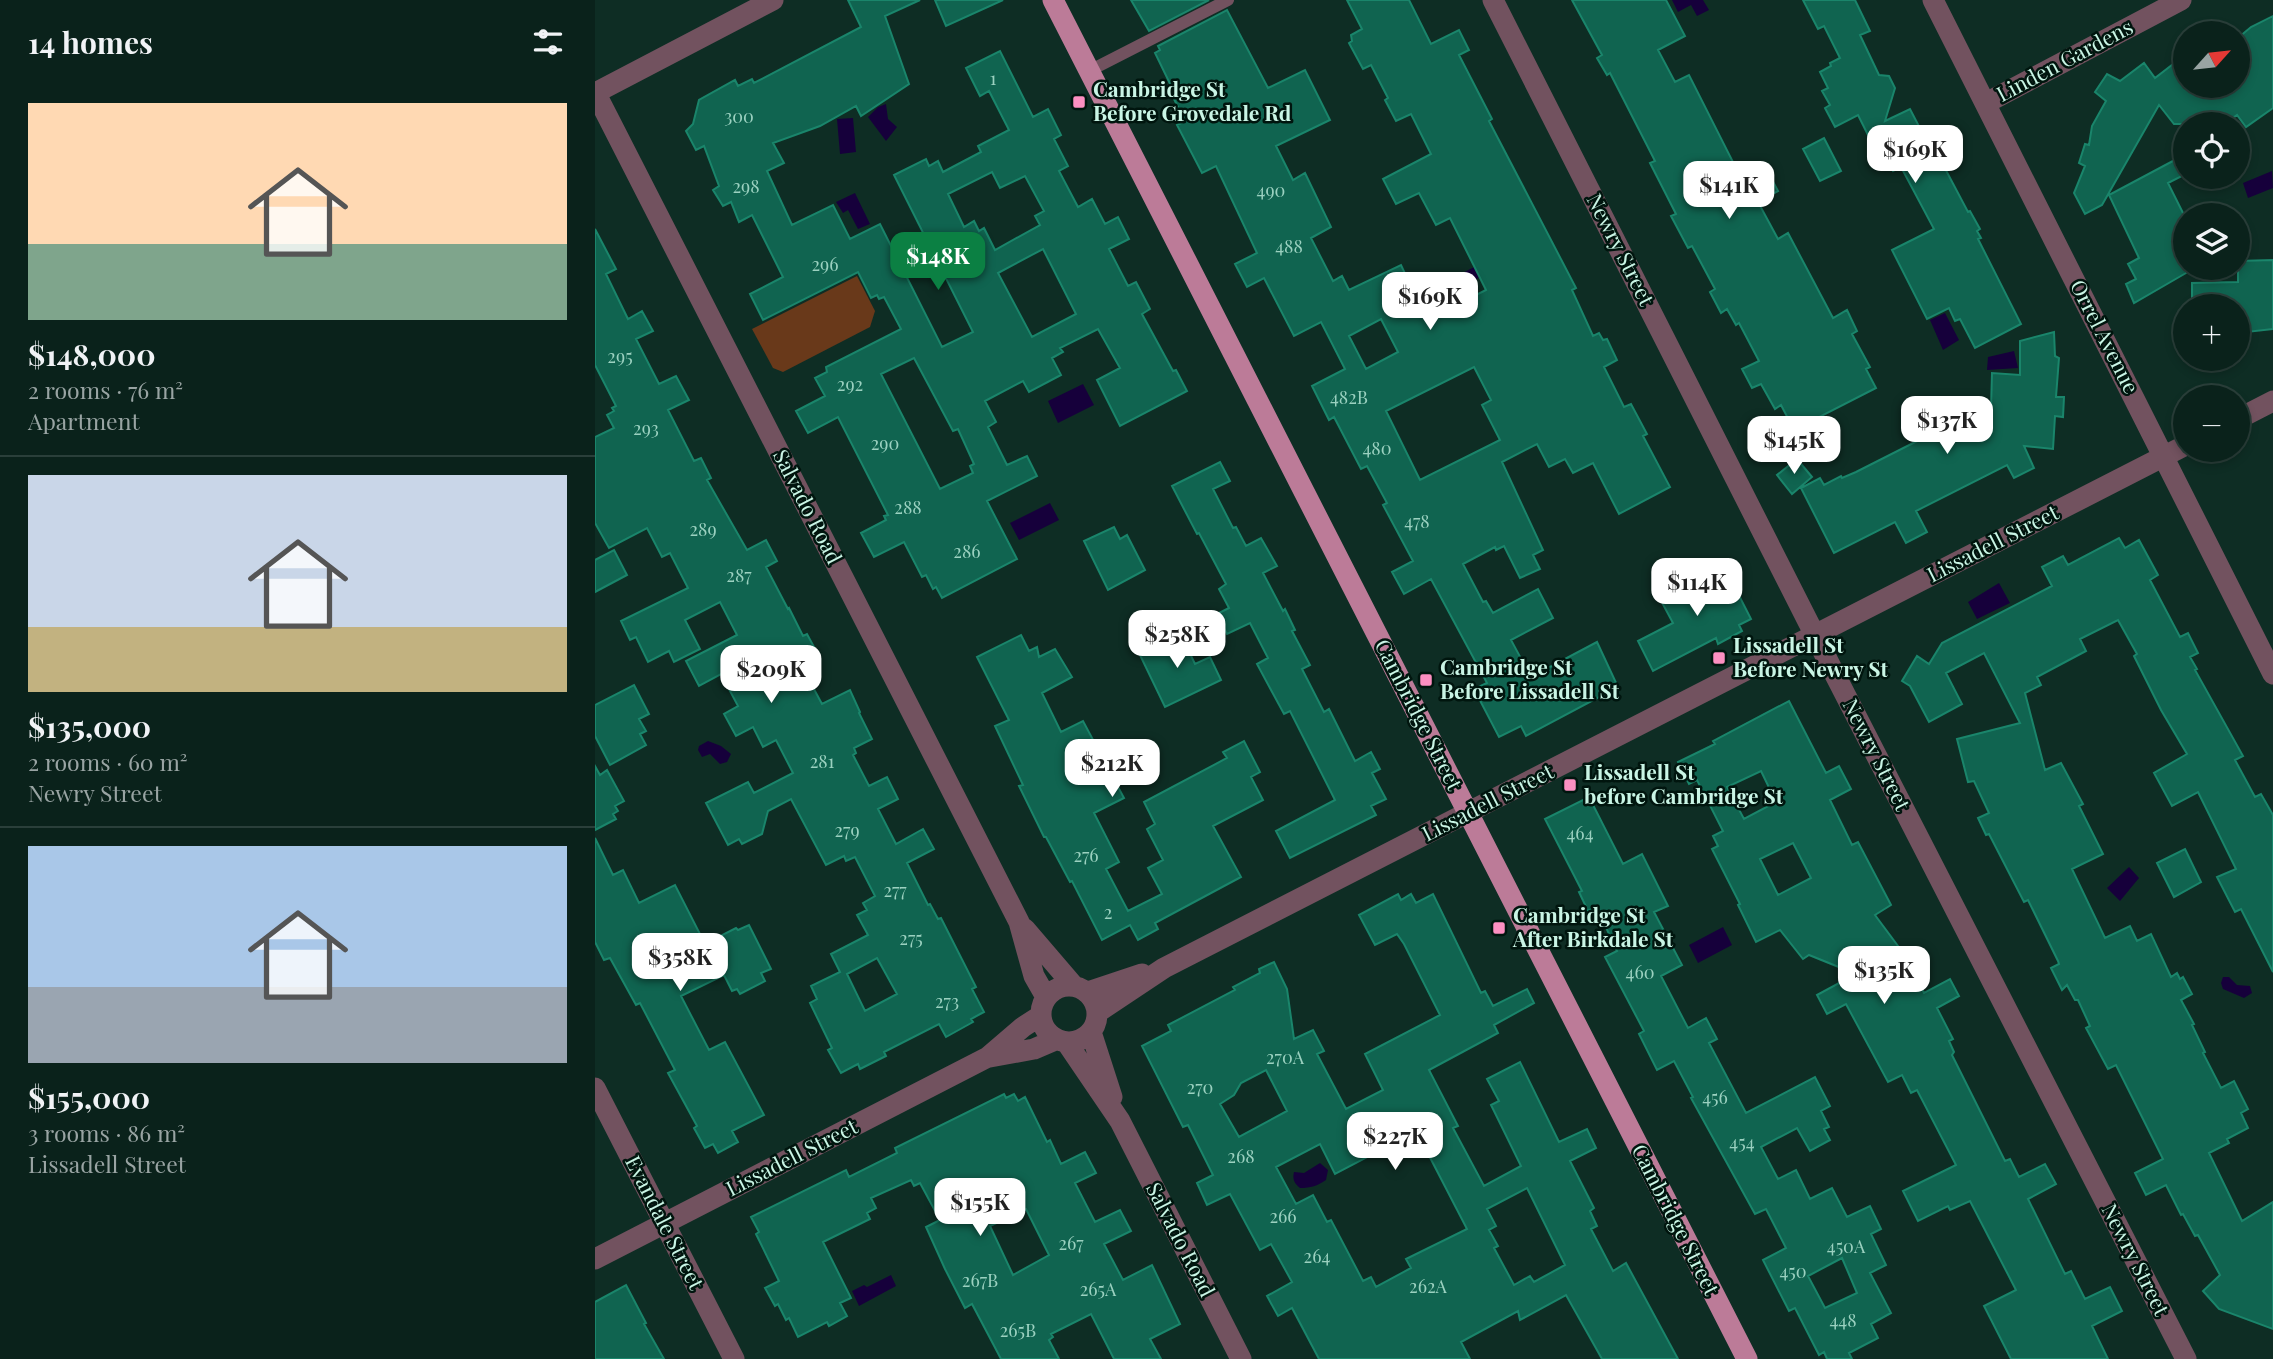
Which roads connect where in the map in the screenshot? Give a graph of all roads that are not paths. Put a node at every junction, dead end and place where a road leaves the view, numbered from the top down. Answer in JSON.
{"nodes":[{"id":1,"x":773,"y":0,"type":"edge"},
{"id":2,"x":1053,"y":0,"type":"edge"},
{"id":3,"x":1228,"y":0,"type":"edge"},
{"id":4,"x":1493,"y":0,"type":"edge"},
{"id":5,"x":1933,"y":0,"type":"edge"},
{"id":6,"x":2181,"y":0,"type":"edge"},
{"id":7,"x":1089,"y":71,"type":"junction"},
{"id":8,"x":595,"y":93,"type":"edge"},
{"id":9,"x":1986,"y":103,"type":"junction"},
{"id":10,"x":2273,"y":401,"type":"edge"},
{"id":11,"x":2250,"y":413,"type":"edge"},
{"id":12,"x":2173,"y":452,"type":"edge"},
{"id":13,"x":2165,"y":456,"type":"junction"},
{"id":14,"x":1815,"y":636,"type":"junction"},
{"id":15,"x":2273,"y":674,"type":"edge"},
{"id":16,"x":1468,"y":813,"type":"junction"},
{"id":17,"x":1019,"y":922,"type":"junction"},
{"id":18,"x":1164,"y":968,"type":"junction"},
{"id":19,"x":1080,"y":989,"type":"junction"},
{"id":20,"x":1043,"y":1006,"type":"junction"},
{"id":21,"x":1098,"y":1012,"type":"junction"},
{"id":22,"x":1091,"y":1032,"type":"junction"},
{"id":23,"x":1061,"y":1041,"type":"junction"},
{"id":24,"x":988,"y":1057,"type":"junction"},
{"id":25,"x":595,"y":1088,"type":"edge"},
{"id":26,"x":1120,"y":1121,"type":"junction"},
{"id":27,"x":664,"y":1223,"type":"junction"},
{"id":28,"x":595,"y":1258,"type":"edge"},
{"id":29,"x":734,"y":1359,"type":"edge"},
{"id":30,"x":1241,"y":1359,"type":"edge"},
{"id":31,"x":1747,"y":1359,"type":"edge"},
{"id":32,"x":2186,"y":1359,"type":"edge"}],
"edges":[{"from":1,"to":8,"type":"street"},
{"from":2,"to":7,"type":"main road","name":"Cambridge Street"},
{"from":3,"to":7,"type":"lane"},
{"from":4,"to":14,"type":"street","name":"Newry Street"},
{"from":5,"to":9,"type":"street","name":"Orrel Avenue"},
{"from":6,"to":9,"type":"street","name":"Linden Gardens"},
{"from":7,"to":16,"type":"main road","name":"Cambridge Street"},
{"from":8,"to":17,"type":"street","name":"Salvado Road"},
{"from":9,"to":13,"type":"street","name":"Orrel Avenue"},
{"from":10,"to":11,"type":"street"},
{"from":12,"to":13,"type":"street","name":"Lissadell Street"},
{"from":13,"to":14,"type":"street","name":"Lissadell Street"},
{"from":13,"to":15,"type":"street","name":"Orrel Avenue"},
{"from":14,"to":16,"type":"street","name":"Lissadell Street"},
{"from":14,"to":32,"type":"street","name":"Newry Street"},
{"from":16,"to":18,"type":"street","name":"Lissadell Street"},
{"from":16,"to":31,"type":"main road","name":"Cambridge Street"},
{"from":17,"to":19,"type":"street","name":"Salvado Road"},
{"from":17,"to":20,"type":"street","name":"Salvado Road"},
{"from":18,"to":19,"type":"street","name":"Lissadell Street"},
{"from":18,"to":21,"type":"street","name":"Lissadell Street"},
{"from":19,"to":20,"type":"street"},
{"from":19,"to":21,"type":"street"},
{"from":20,"to":23,"type":"street"},
{"from":20,"to":24,"type":"street","name":"Lissadell Street"},
{"from":21,"to":22,"type":"street"},
{"from":22,"to":23,"type":"street"},
{"from":22,"to":26,"type":"street","name":"Salvado Road"},
{"from":23,"to":24,"type":"street","name":"Lissadell Street"},
{"from":23,"to":26,"type":"street","name":"Salvado Road"},
{"from":24,"to":27,"type":"street","name":"Lissadell Street"},
{"from":25,"to":27,"type":"street","name":"Evandale Street"},
{"from":26,"to":30,"type":"street","name":"Salvado Road"},
{"from":27,"to":28,"type":"street","name":"Lissadell Street"},
{"from":27,"to":29,"type":"street","name":"Evandale Street"}]}
